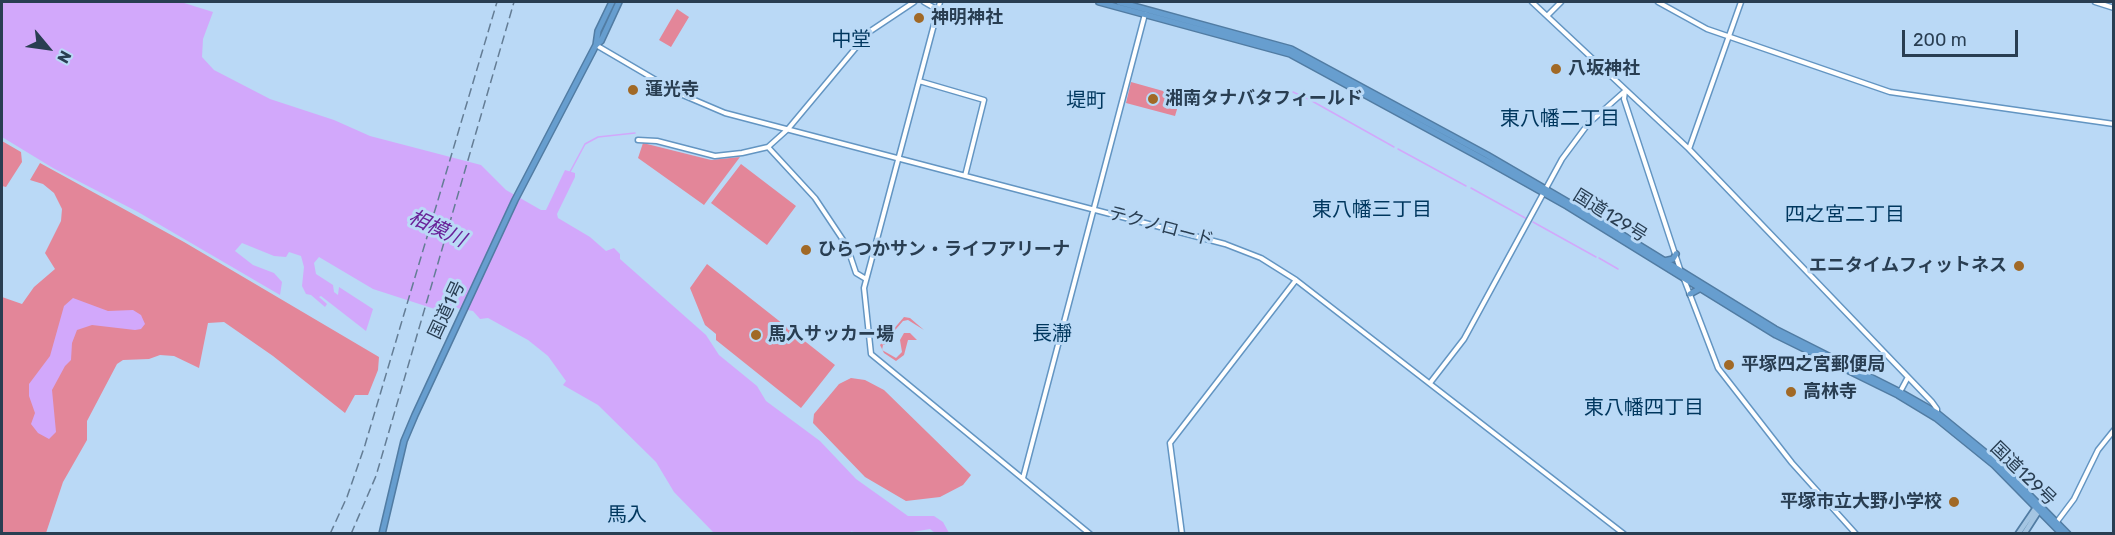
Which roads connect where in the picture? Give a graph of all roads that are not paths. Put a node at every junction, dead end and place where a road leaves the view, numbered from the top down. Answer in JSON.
{"nodes":[{"id":1,"x":612,"y":2,"type":"edge"},
{"id":2,"x":619,"y":2,"type":"edge"},
{"id":3,"x":914,"y":2,"type":"edge"},
{"id":4,"x":924,"y":2,"type":"edge"},
{"id":5,"x":940,"y":2,"type":"edge"},
{"id":6,"x":1099,"y":2,"type":"edge"},
{"id":7,"x":1119,"y":2,"type":"edge"},
{"id":8,"x":1532,"y":2,"type":"edge"},
{"id":9,"x":1561,"y":2,"type":"edge"},
{"id":10,"x":1658,"y":2,"type":"edge"},
{"id":11,"x":1741,"y":2,"type":"edge"},
{"id":12,"x":2095,"y":2,"type":"edge"},
{"id":13,"x":2114,"y":8,"type":"edge"},
{"id":14,"x":938,"y":10,"type":"junction"},
{"id":15,"x":1146,"y":11,"type":"junction"},
{"id":16,"x":1547,"y":16,"type":"junction"},
{"id":17,"x":1728,"y":36,"type":"junction"},
{"id":18,"x":596,"y":45,"type":"junction"},
{"id":19,"x":919,"y":81,"type":"junction"},
{"id":20,"x":1625,"y":91,"type":"junction"},
{"id":21,"x":2114,"y":124,"type":"edge"},
{"id":22,"x":788,"y":129,"type":"junction"},
{"id":23,"x":638,"y":140,"type":"dead end"},
{"id":24,"x":768,"y":147,"type":"junction"},
{"id":25,"x":1689,"y":149,"type":"junction"},
{"id":26,"x":898,"y":158,"type":"junction"},
{"id":27,"x":965,"y":176,"type":"junction"},
{"id":28,"x":1546,"y":191,"type":"junction"},
{"id":29,"x":1094,"y":210,"type":"junction"},
{"id":30,"x":1676,"y":254,"type":"junction"},
{"id":31,"x":1664,"y":261,"type":"junction"},
{"id":32,"x":1681,"y":271,"type":"junction"},
{"id":33,"x":1684,"y":278,"type":"junction"},
{"id":34,"x":866,"y":279,"type":"junction"},
{"id":35,"x":1296,"y":280,"type":"junction"},
{"id":36,"x":1701,"y":288,"type":"junction"},
{"id":37,"x":1690,"y":294,"type":"junction"},
{"id":38,"x":1908,"y":377,"type":"junction"},
{"id":39,"x":1430,"y":383,"type":"junction"},
{"id":40,"x":1900,"y":392,"type":"junction"},
{"id":41,"x":1937,"y":413,"type":"junction"},
{"id":42,"x":2114,"y":430,"type":"edge"},
{"id":43,"x":1023,"y":478,"type":"junction"},
{"id":44,"x":2039,"y":507,"type":"junction"},
{"id":45,"x":2054,"y":523,"type":"junction"},
{"id":46,"x":382,"y":534,"type":"edge"},
{"id":47,"x":1090,"y":534,"type":"edge"},
{"id":48,"x":1182,"y":534,"type":"edge"},
{"id":49,"x":1624,"y":534,"type":"edge"},
{"id":50,"x":1856,"y":534,"type":"edge"},
{"id":51,"x":2018,"y":534,"type":"edge"},
{"id":52,"x":2024,"y":534,"type":"edge"},
{"id":53,"x":2062,"y":534,"type":"edge"},
{"id":54,"x":2068,"y":534,"type":"edge"}],
"edges":[{"from":1,"to":18,"type":"highway","name":"国道1号"},
{"from":2,"to":18,"type":"highway","name":"国道1号"},
{"from":3,"to":22,"type":"street"},
{"from":4,"to":14,"type":"street"},
{"from":5,"to":14,"type":"street"},
{"from":6,"to":15,"type":"highway","name":"国道129号"},
{"from":7,"to":15,"type":"highway","name":"国道129号"},
{"from":8,"to":16,"type":"street"},
{"from":9,"to":16,"type":"street"},
{"from":10,"to":17,"type":"street"},
{"from":11,"to":17,"type":"street"},
{"from":12,"to":13,"type":"street"},
{"from":14,"to":19,"type":"street"},
{"from":15,"to":28,"type":"highway","name":"国道129号"},
{"from":15,"to":29,"type":"street"},
{"from":16,"to":20,"type":"street"},
{"from":17,"to":21,"type":"street"},
{"from":17,"to":25,"type":"street"},
{"from":18,"to":22,"type":"street","name":"テクノロード"},
{"from":18,"to":46,"type":"highway","name":"国道1号"},
{"from":19,"to":26,"type":"street"},
{"from":19,"to":27,"type":"street"},
{"from":20,"to":25,"type":"street"},
{"from":20,"to":28,"type":"street"},
{"from":20,"to":30,"type":"street"},
{"from":22,"to":24,"type":"street"},
{"from":22,"to":26,"type":"street","name":"テクノロード"},
{"from":23,"to":24,"type":"street"},
{"from":24,"to":34,"type":"street"},
{"from":25,"to":38,"type":"street"},
{"from":26,"to":27,"type":"street","name":"テクノロード"},
{"from":26,"to":34,"type":"street"},
{"from":27,"to":29,"type":"street","name":"テクノロード"},
{"from":28,"to":31,"type":"highway","name":"国道129号"},
{"from":28,"to":33,"type":"highway","name":"国道129号"},
{"from":28,"to":39,"type":"street"},
{"from":29,"to":35,"type":"street","name":"テクノロード"},
{"from":29,"to":43,"type":"street"},
{"from":30,"to":31,"type":"highway"},
{"from":30,"to":32,"type":"street"},
{"from":31,"to":32,"type":"highway","name":"国道129号"},
{"from":32,"to":33,"type":"street"},
{"from":32,"to":40,"type":"highway","name":"国道129号"},
{"from":33,"to":36,"type":"highway","name":"国道129号"},
{"from":33,"to":37,"type":"street"},
{"from":34,"to":43,"type":"street"},
{"from":35,"to":39,"type":"street","name":"テクノロード"},
{"from":35,"to":48,"type":"street"},
{"from":36,"to":37,"type":"highway"},
{"from":36,"to":44,"type":"highway","name":"国道129号"},
{"from":37,"to":50,"type":"street"},
{"from":38,"to":40,"type":"street"},
{"from":38,"to":41,"type":"street"},
{"from":39,"to":49,"type":"street","name":"テクノロード"},
{"from":40,"to":41,"type":"highway","name":"国道129号"},
{"from":41,"to":44,"type":"highway","name":"国道129号"},
{"from":42,"to":45,"type":"street"},
{"from":43,"to":47,"type":"street"},
{"from":44,"to":45,"type":"highway","name":"国道129号"},
{"from":44,"to":51,"type":"main road"},
{"from":44,"to":52,"type":"main road"},
{"from":45,"to":53,"type":"highway","name":"国道129号"},
{"from":45,"to":54,"type":"highway","name":"国道129号"}]}
